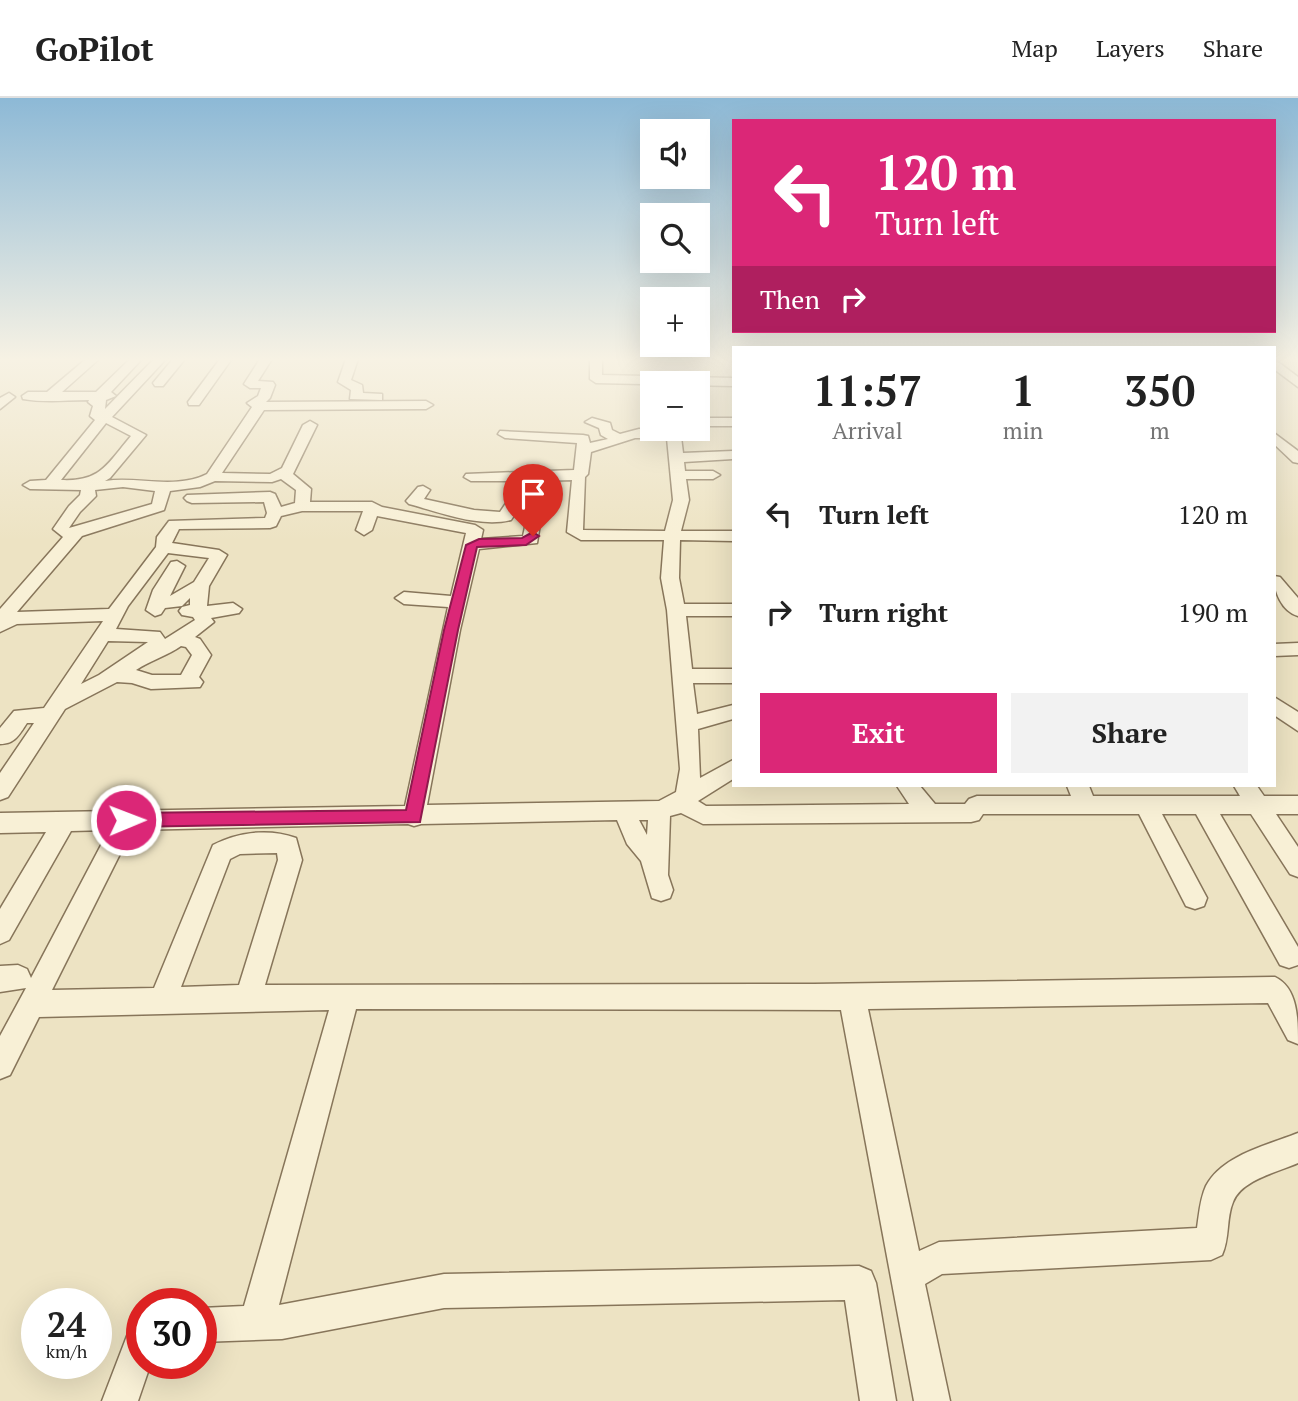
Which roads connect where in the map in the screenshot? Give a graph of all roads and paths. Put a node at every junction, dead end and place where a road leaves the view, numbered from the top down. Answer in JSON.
{"nodes":[{"id":1,"x":103,"y":420,"type":"edge"},
{"id":2,"x":107,"y":420,"type":"edge"},
{"id":3,"x":250,"y":420,"type":"edge"},
{"id":4,"x":592,"y":422,"type":"dead end"},
{"id":5,"x":710,"y":422,"type":"edge"},
{"id":6,"x":732,"y":422,"type":"edge"},
{"id":7,"x":310,"y":425,"type":"dead end"},
{"id":8,"x":505,"y":434,"type":"dead end"},
{"id":9,"x":640,"y":434,"type":"edge"},
{"id":10,"x":138,"y":437,"type":"junction"},
{"id":11,"x":1276,"y":439,"type":"edge"},
{"id":12,"x":621,"y":440,"type":"junction"},
{"id":13,"x":674,"y":441,"type":"edge"},
{"id":14,"x":584,"y":447,"type":"junction"},
{"id":15,"x":732,"y":455,"type":"edge"},
{"id":16,"x":1298,"y":458,"type":"edge"},
{"id":17,"x":677,"y":466,"type":"junction"},
{"id":18,"x":283,"y":475,"type":"junction"},
{"id":19,"x":713,"y":475,"type":"dead end"},
{"id":20,"x":577,"y":476,"type":"junction"},
{"id":21,"x":471,"y":477,"type":"dead end"},
{"id":22,"x":533,"y":477,"type":"junction"},
{"id":23,"x":57,"y":484,"type":"junction"},
{"id":24,"x":30,"y":485,"type":"dead end"},
{"id":25,"x":109,"y":485,"type":"junction"},
{"id":26,"x":166,"y":486,"type":"junction"},
{"id":27,"x":88,"y":490,"type":"junction"},
{"id":28,"x":202,"y":490,"type":"junction"},
{"id":29,"x":423,"y":491,"type":"dead end"},
{"id":30,"x":302,"y":506,"type":"junction"},
{"id":31,"x":159,"y":507,"type":"junction"},
{"id":32,"x":372,"y":507,"type":"junction"},
{"id":33,"x":442,"y":508,"type":"junction"},
{"id":34,"x":534,"y":512,"type":"dead end"},
{"id":35,"x":275,"y":513,"type":"junction"},
{"id":36,"x":430,"y":521,"type":"junction"},
{"id":37,"x":175,"y":525,"type":"junction"},
{"id":38,"x":364,"y":530,"type":"dead end"},
{"id":39,"x":76,"y":533,"type":"junction"},
{"id":40,"x":732,"y":536,"type":"edge"},
{"id":41,"x":676,"y":540,"type":"junction"},
{"id":42,"x":472,"y":545,"type":"junction"},
{"id":43,"x":164,"y":547,"type":"junction"},
{"id":44,"x":175,"y":571,"type":"junction"},
{"id":45,"x":141,"y":577,"type":"junction"},
{"id":46,"x":204,"y":580,"type":"junction"},
{"id":47,"x":1276,"y":584,"type":"edge"},
{"id":48,"x":404,"y":598,"type":"dead end"},
{"id":49,"x":159,"y":602,"type":"junction"},
{"id":50,"x":458,"y":602,"type":"junction"},
{"id":51,"x":1290,"y":603,"type":"edge"},
{"id":52,"x":233,"y":609,"type":"dead end"},
{"id":53,"x":676,"y":610,"type":"junction"},
{"id":54,"x":732,"y":610,"type":"edge"},
{"id":55,"x":198,"y":611,"type":"junction"},
{"id":56,"x":116,"y":615,"type":"junction"},
{"id":57,"x":1,"y":624,"type":"edge"},
{"id":58,"x":102,"y":635,"type":"junction"},
{"id":59,"x":180,"y":639,"type":"junction"},
{"id":60,"x":1298,"y":649,"type":"edge"},
{"id":61,"x":153,"y":650,"type":"junction"},
{"id":62,"x":1276,"y":650,"type":"edge"},
{"id":63,"x":116,"y":675,"type":"junction"},
{"id":64,"x":683,"y":676,"type":"junction"},
{"id":65,"x":732,"y":676,"type":"edge"},
{"id":66,"x":1276,"y":706,"type":"edge"},
{"id":67,"x":55,"y":709,"type":"junction"},
{"id":68,"x":732,"y":712,"type":"edge"},
{"id":69,"x":1298,"y":723,"type":"edge"},
{"id":70,"x":688,"y":724,"type":"junction"},
{"id":71,"x":0,"y":736,"type":"edge"},
{"id":72,"x":732,"y":770,"type":"edge"},
{"id":73,"x":708,"y":785,"type":"junction"},
{"id":74,"x":909,"y":787,"type":"edge"},
{"id":75,"x":1246,"y":787,"type":"edge"},
{"id":76,"x":0,"y":791,"type":"edge"},
{"id":77,"x":1082,"y":796,"type":"edge"},
{"id":78,"x":675,"y":803,"type":"junction"},
{"id":79,"x":1298,"y":805,"type":"edge"},
{"id":80,"x":1146,"y":806,"type":"junction"},
{"id":81,"x":1203,"y":806,"type":"junction"},
{"id":82,"x":1259,"y":806,"type":"junction"},
{"id":83,"x":624,"y":811,"type":"junction"},
{"id":84,"x":929,"y":813,"type":"junction"},
{"id":85,"x":724,"y":814,"type":"junction"},
{"id":86,"x":414,"y":817,"type":"junction"},
{"id":87,"x":65,"y":820,"type":"junction"},
{"id":88,"x":126,"y":820,"type":"junction"},
{"id":89,"x":0,"y":823,"type":"edge"},
{"id":90,"x":1298,"y":867,"type":"edge"},
{"id":91,"x":1195,"y":898,"type":"dead end"},
{"id":92,"x":0,"y":932,"type":"edge"},
{"id":93,"x":1289,"y":956,"type":"dead end"},
{"id":94,"x":346,"y":996,"type":"junction"},
{"id":95,"x":852,"y":997,"type":"junction"},
{"id":96,"x":250,"y":1000,"type":"junction"},
{"id":97,"x":162,"y":1002,"type":"junction"},
{"id":98,"x":32,"y":1004,"type":"junction"},
{"id":99,"x":1298,"y":1030,"type":"edge"},
{"id":100,"x":0,"y":1065,"type":"edge"},
{"id":101,"x":1298,"y":1148,"type":"edge"},
{"id":102,"x":908,"y":1275,"type":"junction"},
{"id":103,"x":257,"y":1322,"type":"junction"},
{"id":104,"x":217,"y":1324,"type":"edge"},
{"id":105,"x":128,"y":1379,"type":"edge"},
{"id":106,"x":120,"y":1401,"type":"edge"},
{"id":107,"x":878,"y":1401,"type":"edge"},
{"id":108,"x":932,"y":1401,"type":"edge"}],
"edges":[{"from":1,"to":23,"type":"street"},
{"from":2,"to":10,"type":"street"},
{"from":3,"to":28,"type":"street"},
{"from":4,"to":12,"type":"street"},
{"from":5,"to":6,"type":"street"},
{"from":7,"to":18,"type":"street"},
{"from":8,"to":14,"type":"street"},
{"from":9,"to":12,"type":"street"},
{"from":10,"to":25,"type":"street"},
{"from":10,"to":27,"type":"street"},
{"from":11,"to":16,"type":"street"},
{"from":12,"to":14,"type":"street"},
{"from":13,"to":17,"type":"street"},
{"from":14,"to":20,"type":"street"},
{"from":15,"to":17,"type":"street"},
{"from":17,"to":19,"type":"street"},
{"from":17,"to":41,"type":"street"},
{"from":18,"to":28,"type":"street"},
{"from":18,"to":30,"type":"street"},
{"from":20,"to":22,"type":"street"},
{"from":20,"to":41,"type":"street"},
{"from":21,"to":22,"type":"street"},
{"from":22,"to":33,"type":"street"},
{"from":23,"to":24,"type":"street"},
{"from":23,"to":27,"type":"street"},
{"from":25,"to":26,"type":"street"},
{"from":25,"to":27,"type":"street"},
{"from":26,"to":28,"type":"street"},
{"from":26,"to":31,"type":"street"},
{"from":27,"to":39,"type":"street"},
{"from":28,"to":35,"type":"street"},
{"from":28,"to":37,"type":"street"},
{"from":29,"to":33,"type":"street"},
{"from":30,"to":32,"type":"street"},
{"from":30,"to":35,"type":"street"},
{"from":31,"to":37,"type":"street"},
{"from":31,"to":39,"type":"street"},
{"from":32,"to":36,"type":"street"},
{"from":32,"to":38,"type":"street"},
{"from":33,"to":36,"type":"street"},
{"from":34,"to":42,"type":"street"},
{"from":35,"to":37,"type":"street"},
{"from":36,"to":42,"type":"street"},
{"from":37,"to":43,"type":"street"},
{"from":39,"to":57,"type":"street"},
{"from":40,"to":41,"type":"street"},
{"from":41,"to":53,"type":"street"},
{"from":42,"to":50,"type":"street"},
{"from":43,"to":45,"type":"street"},
{"from":43,"to":46,"type":"street"},
{"from":44,"to":45,"type":"street"},
{"from":44,"to":46,"type":"street"},
{"from":44,"to":49,"type":"street"},
{"from":45,"to":56,"type":"street"},
{"from":46,"to":49,"type":"street"},
{"from":46,"to":55,"type":"street"},
{"from":47,"to":51,"type":"street"},
{"from":48,"to":50,"type":"street"},
{"from":49,"to":55,"type":"street"},
{"from":50,"to":86,"type":"street"},
{"from":52,"to":55,"type":"street"},
{"from":53,"to":54,"type":"street"},
{"from":53,"to":64,"type":"street"},
{"from":55,"to":59,"type":"street"},
{"from":56,"to":57,"type":"street"},
{"from":56,"to":58,"type":"street"},
{"from":58,"to":61,"type":"street"},
{"from":58,"to":67,"type":"street"},
{"from":59,"to":61,"type":"street"},
{"from":59,"to":63,"type":"street"},
{"from":60,"to":62,"type":"street"},
{"from":61,"to":63,"type":"street"},
{"from":63,"to":67,"type":"street"},
{"from":64,"to":65,"type":"street"},
{"from":64,"to":70,"type":"street"},
{"from":66,"to":69,"type":"street"},
{"from":67,"to":71,"type":"street"},
{"from":67,"to":76,"type":"street"},
{"from":68,"to":70,"type":"street"},
{"from":70,"to":78,"type":"street"},
{"from":72,"to":73,"type":"street"},
{"from":73,"to":78,"type":"street"},
{"from":73,"to":85,"type":"street"},
{"from":74,"to":84,"type":"street"},
{"from":75,"to":82,"type":"street"},
{"from":77,"to":80,"type":"street"},
{"from":77,"to":84,"type":"street"},
{"from":78,"to":83,"type":"street"},
{"from":78,"to":83,"type":"street"},
{"from":78,"to":85,"type":"street"},
{"from":79,"to":82,"type":"street"},
{"from":80,"to":81,"type":"street"},
{"from":80,"to":91,"type":"street"},
{"from":81,"to":82,"type":"street"},
{"from":81,"to":93,"type":"street"},
{"from":82,"to":90,"type":"street"},
{"from":83,"to":86,"type":"street"},
{"from":84,"to":85,"type":"street"},
{"from":86,"to":88,"type":"street"},
{"from":87,"to":88,"type":"street"},
{"from":87,"to":89,"type":"street"},
{"from":87,"to":92,"type":"street"},
{"from":88,"to":98,"type":"street"},
{"from":94,"to":95,"type":"street"},
{"from":94,"to":96,"type":"street"},
{"from":94,"to":103,"type":"street"},
{"from":95,"to":99,"type":"street"},
{"from":95,"to":102,"type":"street"},
{"from":96,"to":97,"type":"street"},
{"from":96,"to":97,"type":"street"},
{"from":97,"to":98,"type":"street"},
{"from":98,"to":100,"type":"street"},
{"from":101,"to":102,"type":"street"},
{"from":102,"to":108,"type":"street"},
{"from":103,"to":104,"type":"street"},
{"from":103,"to":107,"type":"street"},
{"from":105,"to":106,"type":"street"}]}
